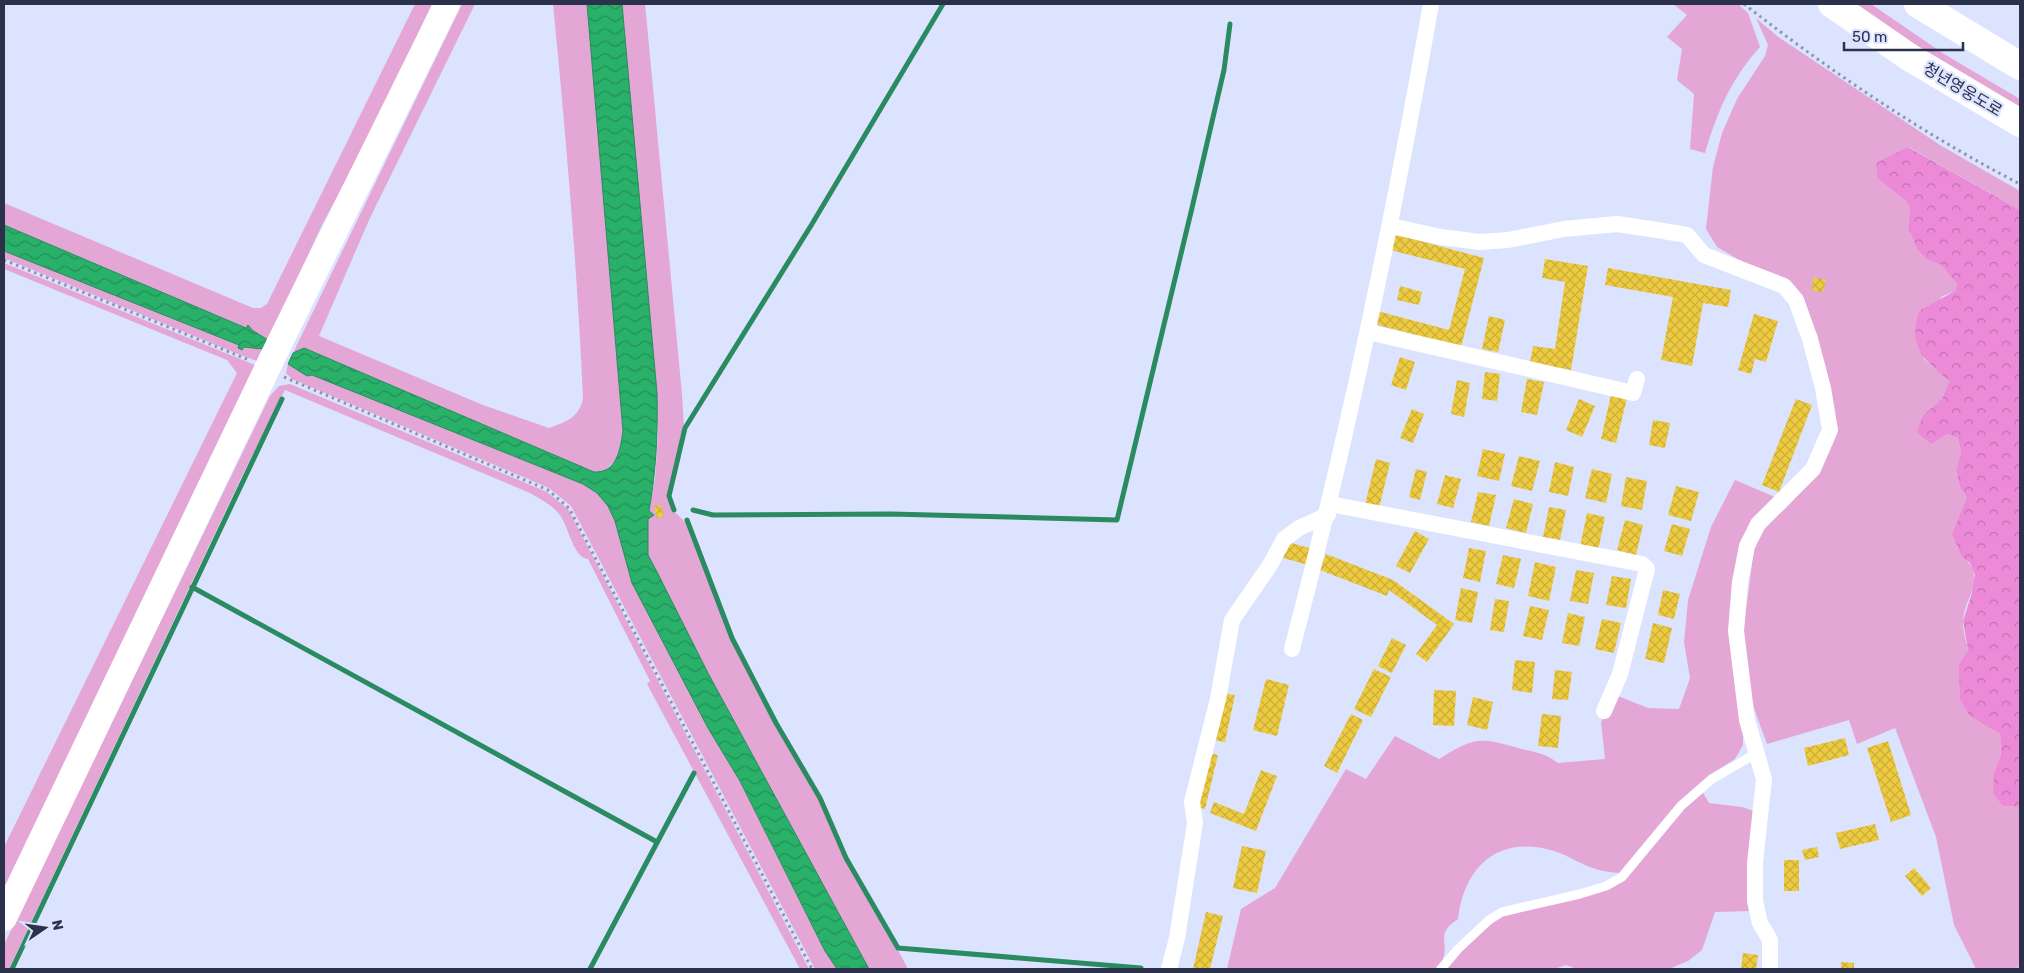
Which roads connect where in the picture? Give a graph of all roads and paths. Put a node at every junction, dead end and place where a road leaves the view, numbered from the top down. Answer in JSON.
{"nodes":[{"id":1,"x":447,"y":4,"type":"edge"},
{"id":2,"x":1431,"y":4,"type":"edge"},
{"id":3,"x":1744,"y":4,"type":"edge"},
{"id":4,"x":1832,"y":4,"type":"edge"},
{"id":5,"x":1918,"y":4,"type":"edge"},
{"id":6,"x":2020,"y":66,"type":"edge"},
{"id":7,"x":2020,"y":123,"type":"edge"},
{"id":8,"x":2020,"y":184,"type":"edge"},
{"id":9,"x":1391,"y":226,"type":"junction"},
{"id":10,"x":4,"y":260,"type":"edge"},
{"id":11,"x":1368,"y":332,"type":"junction"},
{"id":12,"x":273,"y":357,"type":"junction"},
{"id":13,"x":1637,"y":380,"type":"dead end"},
{"id":14,"x":1329,"y":509,"type":"junction"},
{"id":15,"x":1292,"y":649,"type":"dead end"},
{"id":16,"x":1604,"y":711,"type":"dead end"},
{"id":17,"x":1758,"y":753,"type":"junction"},
{"id":18,"x":4,"y":918,"type":"edge"},
{"id":19,"x":812,"y":969,"type":"edge"},
{"id":20,"x":1169,"y":969,"type":"edge"},
{"id":21,"x":1441,"y":969,"type":"edge"},
{"id":22,"x":1770,"y":969,"type":"edge"}],
"edges":[{"from":1,"to":12,"type":"main road"},
{"from":2,"to":9,"type":"street"},
{"from":3,"to":8,"type":"path"},
{"from":4,"to":7,"type":"highway","name":"청년영웅도로"},
{"from":5,"to":6,"type":"highway"},
{"from":9,"to":11,"type":"street"},
{"from":9,"to":17,"type":"street"},
{"from":10,"to":12,"type":"path"},
{"from":11,"to":13,"type":"street"},
{"from":11,"to":14,"type":"street"},
{"from":12,"to":18,"type":"main road"},
{"from":12,"to":19,"type":"path"},
{"from":14,"to":15,"type":"street"},
{"from":14,"to":16,"type":"street"},
{"from":14,"to":20,"type":"street"},
{"from":17,"to":21,"type":"lane"},
{"from":17,"to":22,"type":"street"}]}
